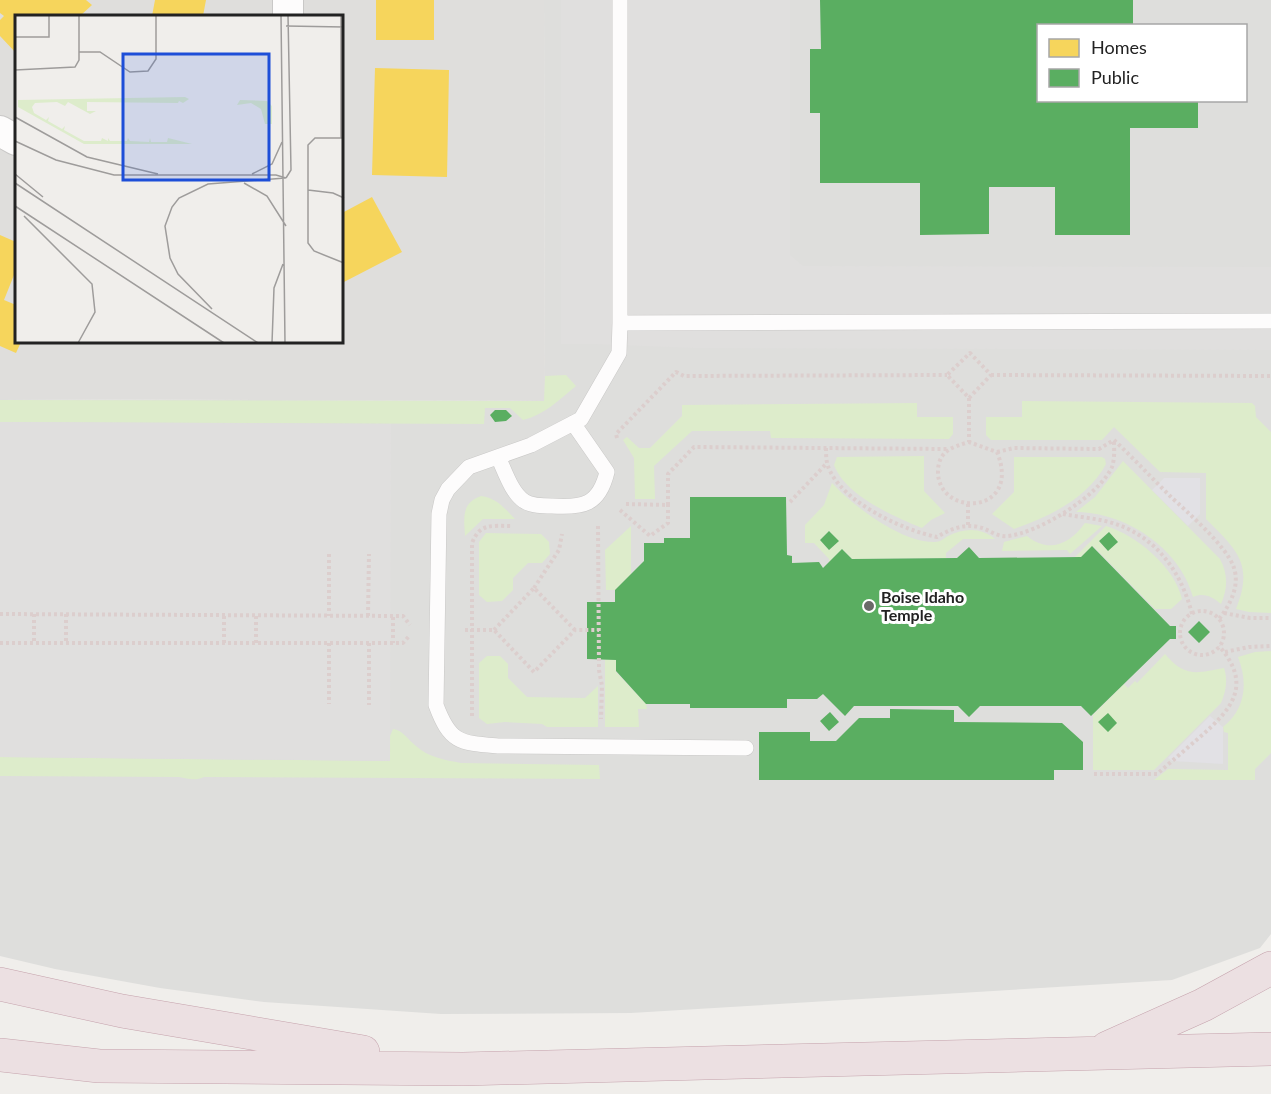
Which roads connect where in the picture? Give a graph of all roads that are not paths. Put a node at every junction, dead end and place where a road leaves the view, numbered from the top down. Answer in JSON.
{"nodes":[{"id":1,"x":620,"y":0,"type":"edge"},
{"id":2,"x":0,"y":130,"type":"edge"},
{"id":3,"x":15,"y":139,"type":"edge"},
{"id":4,"x":1271,"y":321,"type":"edge"},
{"id":5,"x":620,"y":323,"type":"junction"},
{"id":6,"x":573,"y":423,"type":"junction"},
{"id":7,"x":498,"y":457,"type":"junction"},
{"id":8,"x":746,"y":747,"type":"dead end"},
{"id":9,"x":1271,"y":968,"type":"edge"},
{"id":10,"x":0,"y":984,"type":"edge"},
{"id":11,"x":1271,"y":1049,"type":"edge"},
{"id":12,"x":1094,"y":1054,"type":"junction"},
{"id":13,"x":0,"y":1055,"type":"edge"},
{"id":14,"x":463,"y":1070,"type":"junction"}],
"edges":[{"from":1,"to":5,"type":"lane"},
{"from":2,"to":3,"type":"street"},
{"from":4,"to":5,"type":"lane"},
{"from":5,"to":6,"type":"lane"},
{"from":6,"to":7,"type":"lane"},
{"from":6,"to":7,"type":"lane"},
{"from":7,"to":8,"type":"lane"},
{"from":9,"to":12,"type":"highway"},
{"from":10,"to":14,"type":"highway"},
{"from":11,"to":12,"type":"highway"},
{"from":12,"to":14,"type":"highway"},
{"from":13,"to":14,"type":"highway"}]}
